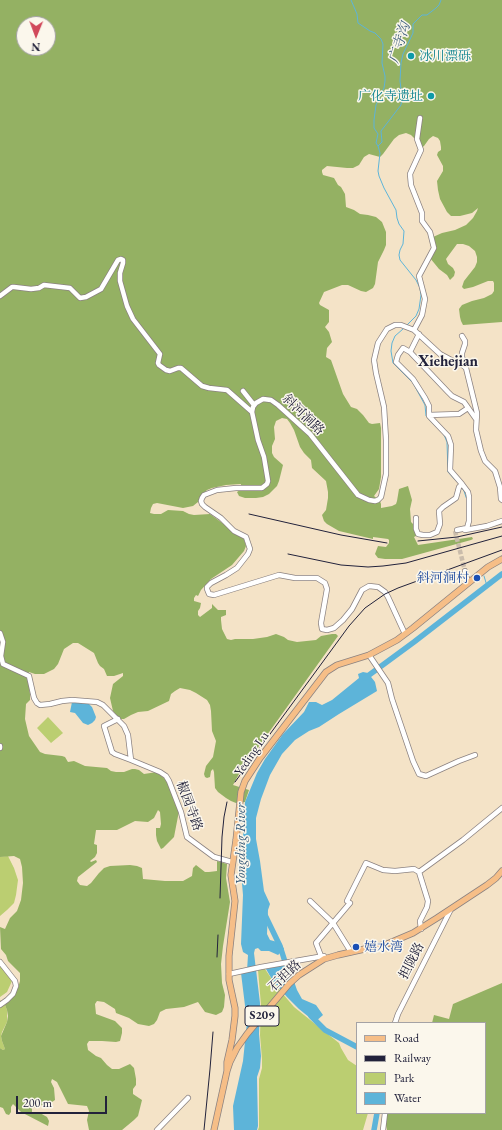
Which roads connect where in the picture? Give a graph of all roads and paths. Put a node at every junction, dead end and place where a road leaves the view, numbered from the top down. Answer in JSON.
{"nodes":[{"id":1,"x":420,"y":118,"type":"dead end"},
{"id":2,"x":0,"y":296,"type":"edge"},
{"id":3,"x":414,"y":330,"type":"junction"},
{"id":4,"x":419,"y":334,"type":"junction"},
{"id":5,"x":462,"y":336,"type":"dead end"},
{"id":6,"x":410,"y":352,"type":"junction"},
{"id":7,"x":466,"y":368,"type":"junction"},
{"id":8,"x":243,"y":391,"type":"dead end"},
{"id":9,"x":254,"y":405,"type":"junction"},
{"id":10,"x":468,"y":408,"type":"junction"},
{"id":11,"x":252,"y":412,"type":"junction"},
{"id":12,"x":429,"y":414,"type":"junction"},
{"id":13,"x":476,"y":419,"type":"junction"},
{"id":14,"x":461,"y":486,"type":"junction"},
{"id":15,"x":501,"y":490,"type":"edge"},
{"id":16,"x":502,"y":500,"type":"edge"},
{"id":17,"x":416,"y":518,"type":"dead end"},
{"id":18,"x":502,"y":521,"type":"edge"},
{"id":19,"x":502,"y":559,"type":"edge"},
{"id":20,"x":465,"y":571,"type":"tunnel mouth"},
{"id":21,"x":468,"y":583,"type":"junction"},
{"id":22,"x":0,"y":632,"type":"edge"},
{"id":23,"x":405,"y":634,"type":"junction"},
{"id":24,"x":370,"y":657,"type":"junction"},
{"id":25,"x":118,"y":719,"type":"junction"},
{"id":26,"x":476,"y":755,"type":"dead end"},
{"id":27,"x":131,"y":760,"type":"junction"},
{"id":28,"x":502,"y":808,"type":"edge"},
{"id":29,"x":232,"y":862,"type":"junction"},
{"id":30,"x":502,"y":871,"type":"edge"},
{"id":31,"x":419,"y":872,"type":"junction"},
{"id":32,"x":310,"y":902,"type":"dead end"},
{"id":33,"x":451,"y":909,"type":"junction"},
{"id":34,"x":332,"y":923,"type":"junction"},
{"id":35,"x":421,"y":929,"type":"junction"},
{"id":36,"x":351,"y":952,"type":"junction"},
{"id":37,"x":338,"y":955,"type":"junction"},
{"id":38,"x":321,"y":956,"type":"junction"},
{"id":39,"x":0,"y":962,"type":"edge"},
{"id":40,"x":232,"y":973,"type":"junction"},
{"id":41,"x":0,"y":1005,"type":"edge"},
{"id":42,"x":395,"y":1022,"type":"edge"},
{"id":43,"x":227,"y":1071,"type":"junction"},
{"id":44,"x":188,"y":1098,"type":"dead end"},
{"id":45,"x":386,"y":1114,"type":"edge"},
{"id":46,"x":157,"y":1130,"type":"edge"},
{"id":47,"x":214,"y":1130,"type":"edge"},
{"id":48,"x":383,"y":1130,"type":"edge"}],
"edges":[{"from":1,"to":3,"type":"street"},
{"from":2,"to":11,"type":"street"},
{"from":3,"to":4,"type":"street","name":"斜河涧路"},
{"from":3,"to":9,"type":"street","name":"斜河涧路"},
{"from":4,"to":6,"type":"street"},
{"from":4,"to":7,"type":"street","name":"斜河涧路"},
{"from":5,"to":7,"type":"street"},
{"from":6,"to":10,"type":"street"},
{"from":6,"to":12,"type":"street"},
{"from":7,"to":13,"type":"street"},
{"from":8,"to":9,"type":"street"},
{"from":9,"to":11,"type":"street"},
{"from":10,"to":12,"type":"street"},
{"from":10,"to":13,"type":"street"},
{"from":11,"to":23,"type":"street"},
{"from":12,"to":14,"type":"street"},
{"from":13,"to":15,"type":"street"},
{"from":14,"to":17,"type":"street"},
{"from":14,"to":18,"type":"street"},
{"from":15,"to":16,"type":"street"},
{"from":19,"to":21,"type":"main road","name":"Yeding Lu"},
{"from":20,"to":21,"type":"street"},
{"from":21,"to":23,"type":"main road","name":"Yeding Lu"},
{"from":22,"to":25,"type":"street"},
{"from":23,"to":24,"type":"main road","name":"Yeding Lu"},
{"from":24,"to":26,"type":"street"},
{"from":24,"to":29,"type":"main road","name":"Yeding Lu"},
{"from":25,"to":27,"type":"street"},
{"from":25,"to":27,"type":"street","name":"椒园寺路"},
{"from":27,"to":29,"type":"street","name":"椒园寺路"},
{"from":28,"to":31,"type":"street"},
{"from":29,"to":40,"type":"main road","name":"Yeding Lu"},
{"from":30,"to":33,"type":"main road","name":"石担路","number":"S209"},
{"from":31,"to":34,"type":"street"},
{"from":31,"to":35,"type":"street"},
{"from":32,"to":34,"type":"street"},
{"from":33,"to":35,"type":"main road","name":"石担路","number":"S209"},
{"from":33,"to":42,"type":"street","name":"担陇路"},
{"from":34,"to":36,"type":"street"},
{"from":34,"to":38,"type":"street"},
{"from":35,"to":36,"type":"main road","name":"石担路","number":"S209"},
{"from":36,"to":37,"type":"main road","name":"石担路","number":"S209"},
{"from":37,"to":38,"type":"street"},
{"from":37,"to":43,"type":"main road","name":"石担路","number":"S209"},
{"from":38,"to":40,"type":"street"},
{"from":39,"to":41,"type":"street"},
{"from":40,"to":43,"type":"main road","name":"Yeding Lu"},
{"from":43,"to":47,"type":"main road","name":"石担路","number":"S209"},
{"from":44,"to":46,"type":"street"},
{"from":45,"to":48,"type":"street"}]}
